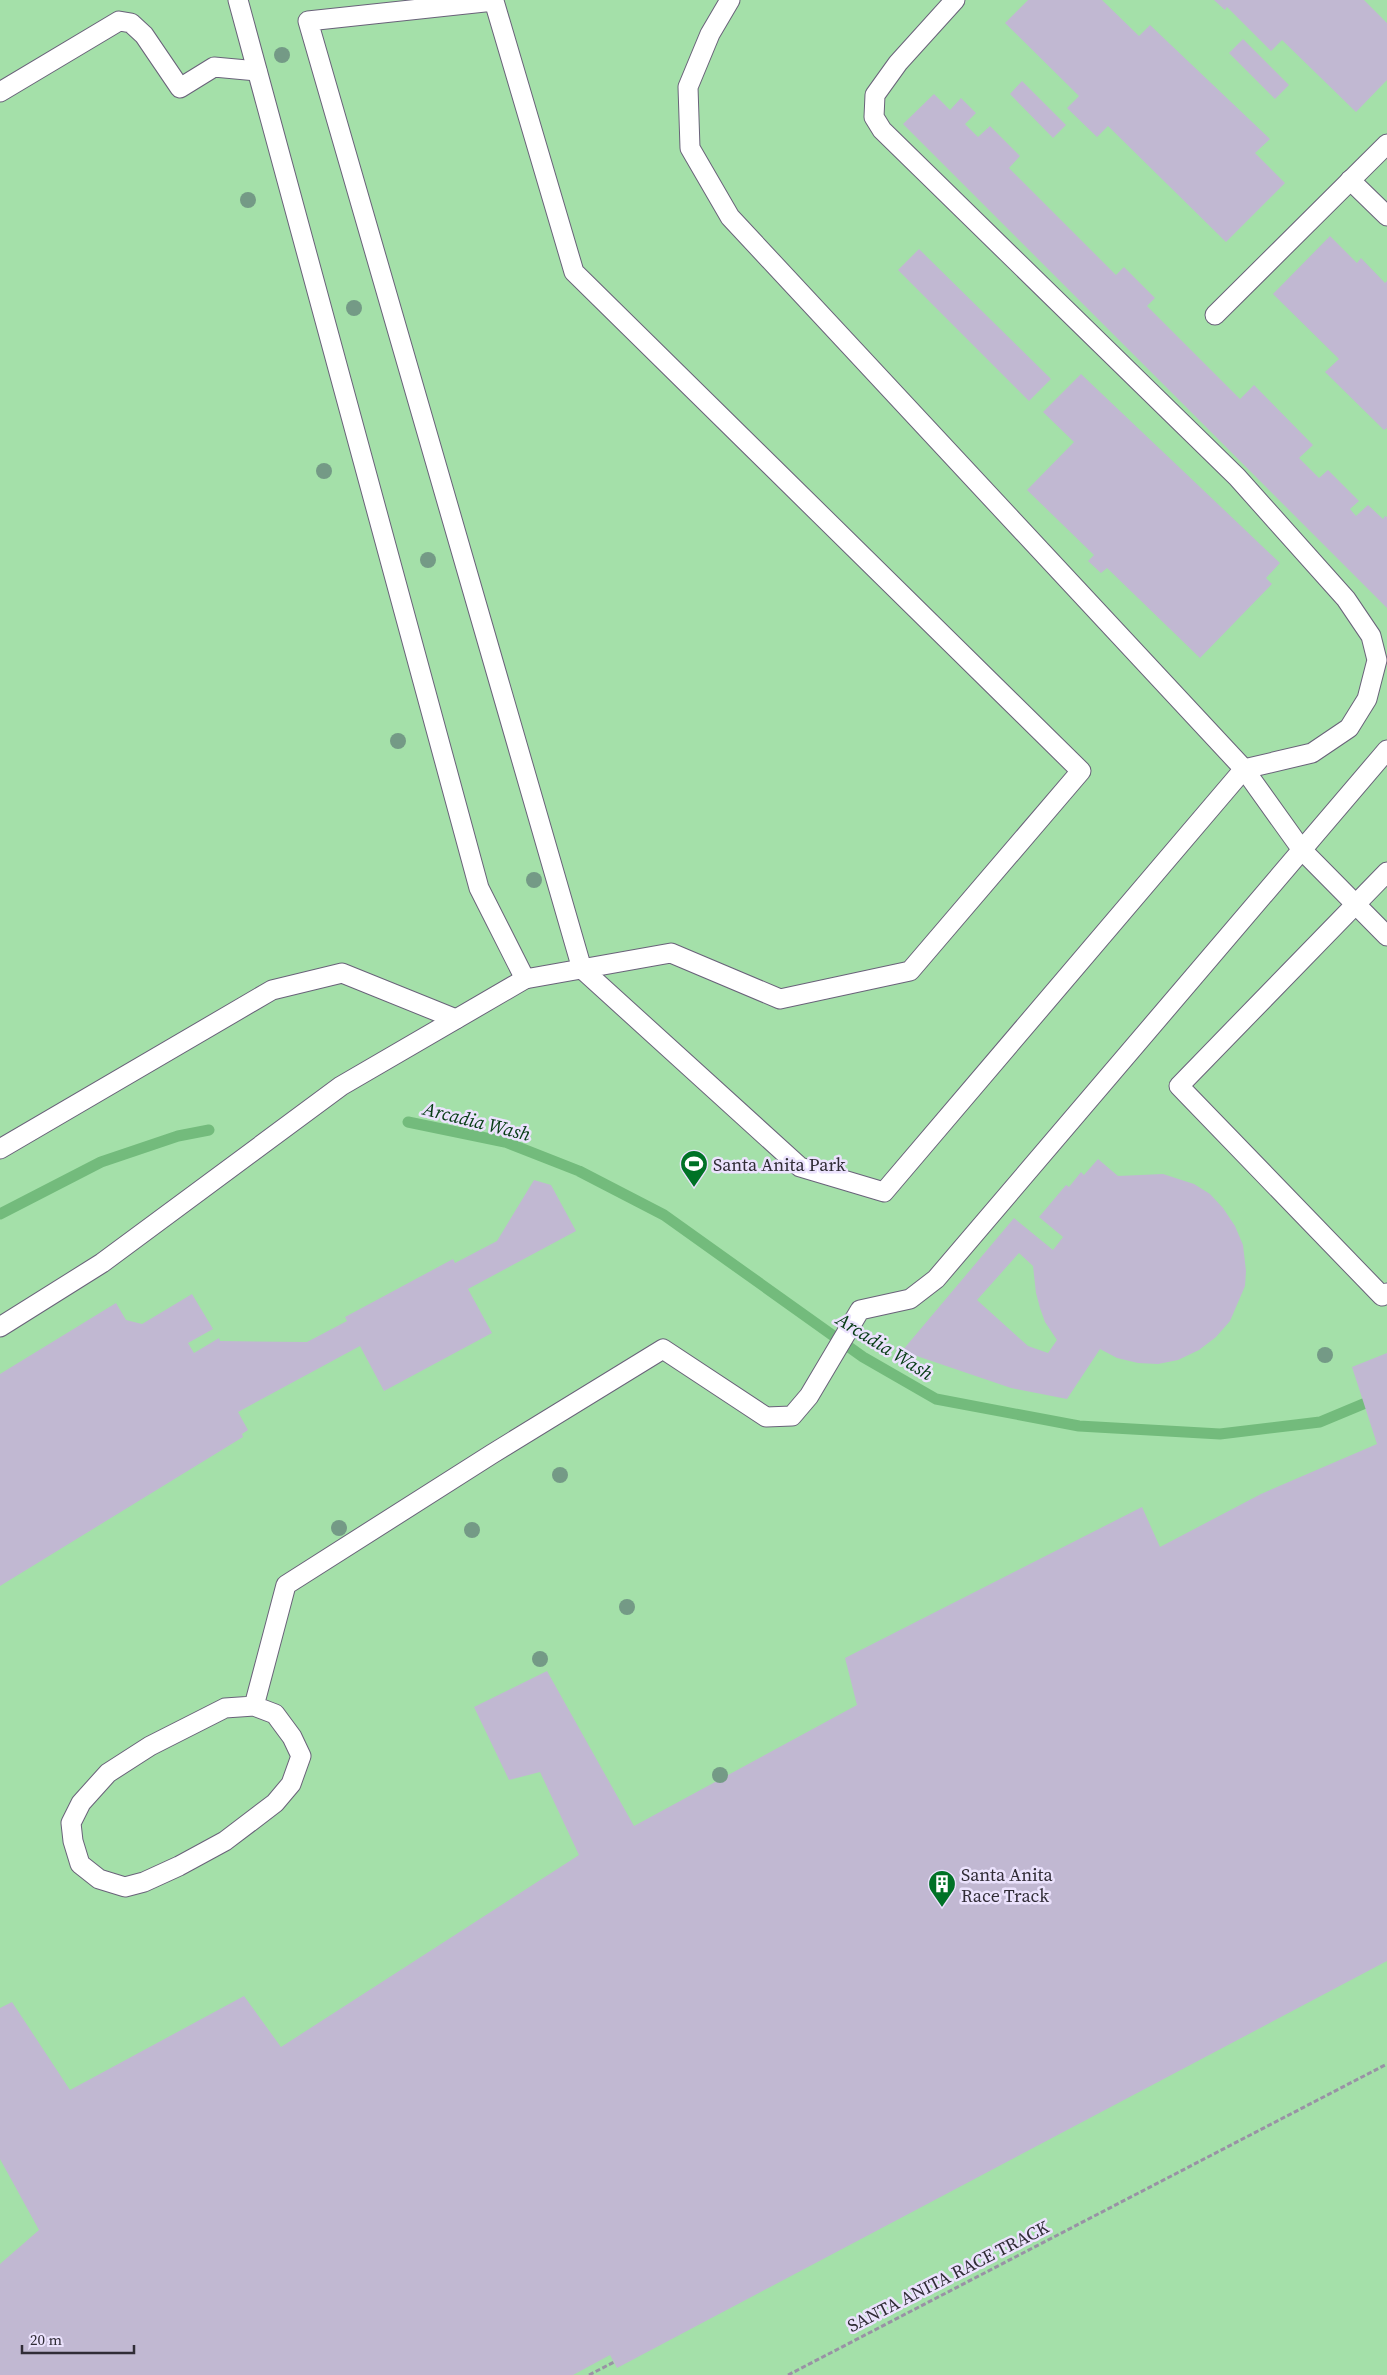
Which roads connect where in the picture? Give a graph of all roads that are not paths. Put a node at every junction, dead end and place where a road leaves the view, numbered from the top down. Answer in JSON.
{"nodes":[{"id":1,"x":238,"y":0,"type":"edge"},
{"id":2,"x":730,"y":0,"type":"edge"},
{"id":3,"x":955,"y":0,"type":"edge"},
{"id":4,"x":257,"y":71,"type":"junction"},
{"id":5,"x":0,"y":92,"type":"edge"},
{"id":6,"x":1387,"y":144,"type":"edge"},
{"id":7,"x":1350,"y":180,"type":"junction"},
{"id":8,"x":1387,"y":216,"type":"edge"},
{"id":9,"x":1216,"y":315,"type":"dead end"},
{"id":10,"x":1387,"y":750,"type":"edge"},
{"id":11,"x":1244,"y":769,"type":"junction"},
{"id":12,"x":1302,"y":850,"type":"junction"},
{"id":13,"x":1387,"y":872,"type":"edge"},
{"id":14,"x":1354,"y":904,"type":"junction"},
{"id":15,"x":1387,"y":936,"type":"edge"},
{"id":16,"x":582,"y":969,"type":"junction"},
{"id":17,"x":525,"y":979,"type":"junction"},
{"id":18,"x":456,"y":1019,"type":"junction"},
{"id":19,"x":0,"y":1149,"type":"edge"},
{"id":20,"x":1387,"y":1294,"type":"edge"},
{"id":21,"x":0,"y":1327,"type":"edge"},
{"id":22,"x":254,"y":1706,"type":"junction"}],
"edges":[{"from":1,"to":4,"type":"lane"},
{"from":2,"to":11,"type":"lane"},
{"from":3,"to":11,"type":"lane"},
{"from":4,"to":5,"type":"lane"},
{"from":4,"to":17,"type":"lane"},
{"from":6,"to":7,"type":"lane"},
{"from":7,"to":8,"type":"lane"},
{"from":7,"to":9,"type":"lane"},
{"from":10,"to":12,"type":"lane"},
{"from":11,"to":12,"type":"lane"},
{"from":11,"to":16,"type":"lane"},
{"from":12,"to":14,"type":"lane"},
{"from":12,"to":22,"type":"lane"},
{"from":13,"to":14,"type":"lane"},
{"from":14,"to":15,"type":"lane"},
{"from":14,"to":20,"type":"lane"},
{"from":16,"to":16,"type":"lane"},
{"from":16,"to":17,"type":"lane"},
{"from":17,"to":18,"type":"lane"},
{"from":18,"to":19,"type":"lane"},
{"from":18,"to":21,"type":"lane"},
{"from":22,"to":22,"type":"lane"}]}
